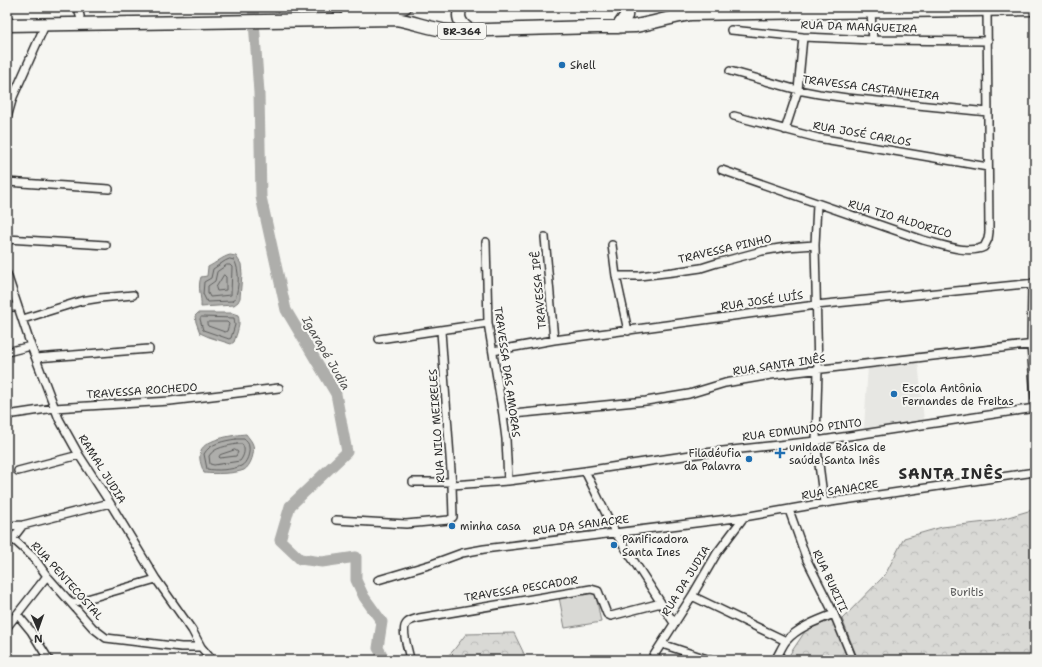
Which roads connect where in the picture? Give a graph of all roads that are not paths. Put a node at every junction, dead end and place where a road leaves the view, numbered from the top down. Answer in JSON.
{"nodes":[{"id":1,"x":405,"y":7,"type":"edge"},
{"id":2,"x":461,"y":7,"type":"edge"},
{"id":3,"x":626,"y":7,"type":"edge"},
{"id":4,"x":1035,"y":9,"type":"edge"},
{"id":5,"x":987,"y":10,"type":"junction"},
{"id":6,"x":79,"y":11,"type":"edge"},
{"id":7,"x":871,"y":12,"type":"junction"},
{"id":8,"x":307,"y":16,"type":"junction"},
{"id":9,"x":7,"y":17,"type":"edge"},
{"id":10,"x":220,"y":19,"type":"junction"},
{"id":11,"x":46,"y":23,"type":"junction"},
{"id":12,"x":7,"y":25,"type":"edge"},
{"id":13,"x":618,"y":27,"type":"junction"},
{"id":14,"x":731,"y":30,"type":"dead end"},
{"id":15,"x":471,"y":31,"type":"junction"},
{"id":16,"x":803,"y":37,"type":"junction"},
{"id":17,"x":873,"y":40,"type":"junction"},
{"id":18,"x":988,"y":41,"type":"junction"},
{"id":19,"x":730,"y":71,"type":"dead end"},
{"id":20,"x":798,"y":90,"type":"junction"},
{"id":21,"x":988,"y":112,"type":"junction"},
{"id":22,"x":734,"y":116,"type":"dead end"},
{"id":23,"x":7,"y":118,"type":"edge"},
{"id":24,"x":785,"y":130,"type":"junction"},
{"id":25,"x":988,"y":167,"type":"junction"},
{"id":26,"x":722,"y":170,"type":"dead end"},
{"id":27,"x":7,"y":182,"type":"edge"},
{"id":28,"x":109,"y":189,"type":"dead end"},
{"id":29,"x":817,"y":204,"type":"junction"},
{"id":30,"x":545,"y":237,"type":"dead end"},
{"id":31,"x":7,"y":239,"type":"edge"},
{"id":32,"x":486,"y":242,"type":"dead end"},
{"id":33,"x":106,"y":245,"type":"dead end"},
{"id":34,"x":612,"y":245,"type":"dead end"},
{"id":35,"x":815,"y":245,"type":"junction"},
{"id":36,"x":7,"y":274,"type":"edge"},
{"id":37,"x":616,"y":276,"type":"junction"},
{"id":38,"x":1033,"y":283,"type":"edge"},
{"id":39,"x":133,"y":294,"type":"dead end"},
{"id":40,"x":816,"y":305,"type":"junction"},
{"id":41,"x":7,"y":307,"type":"edge"},
{"id":42,"x":18,"y":307,"type":"junction"},
{"id":43,"x":23,"y":320,"type":"junction"},
{"id":44,"x":488,"y":323,"type":"junction"},
{"id":45,"x":441,"y":331,"type":"junction"},
{"id":46,"x":628,"y":331,"type":"junction"},
{"id":47,"x":379,"y":339,"type":"dead end"},
{"id":48,"x":554,"y":340,"type":"junction"},
{"id":49,"x":1033,"y":345,"type":"edge"},
{"id":50,"x":31,"y":346,"type":"junction"},
{"id":51,"x":149,"y":349,"type":"dead end"},
{"id":52,"x":493,"y":351,"type":"junction"},
{"id":53,"x":7,"y":352,"type":"edge"},
{"id":54,"x":36,"y":358,"type":"junction"},
{"id":55,"x":818,"y":370,"type":"junction"},
{"id":56,"x":279,"y":388,"type":"dead end"},
{"id":57,"x":1035,"y":398,"type":"edge"},
{"id":58,"x":54,"y":408,"type":"junction"},
{"id":59,"x":1035,"y":408,"type":"edge"},
{"id":60,"x":7,"y":415,"type":"edge"},
{"id":61,"x":503,"y":415,"type":"junction"},
{"id":62,"x":816,"y":441,"type":"junction"},
{"id":63,"x":79,"y":455,"type":"junction"},
{"id":64,"x":18,"y":471,"type":"dead end"},
{"id":65,"x":585,"y":471,"type":"junction"},
{"id":66,"x":1035,"y":472,"type":"edge"},
{"id":67,"x":508,"y":481,"type":"junction"},
{"id":68,"x":413,"y":482,"type":"dead end"},
{"id":69,"x":452,"y":484,"type":"junction"},
{"id":70,"x":110,"y":503,"type":"junction"},
{"id":71,"x":824,"y":503,"type":"junction"},
{"id":72,"x":788,"y":510,"type":"junction"},
{"id":73,"x":744,"y":517,"type":"junction"},
{"id":74,"x":336,"y":520,"type":"dead end"},
{"id":75,"x":23,"y":525,"type":"junction"},
{"id":76,"x":7,"y":526,"type":"edge"},
{"id":77,"x":615,"y":532,"type":"junction"},
{"id":78,"x":13,"y":539,"type":"junction"},
{"id":79,"x":7,"y":546,"type":"edge"},
{"id":80,"x":47,"y":576,"type":"junction"},
{"id":81,"x":156,"y":579,"type":"junction"},
{"id":82,"x":378,"y":580,"type":"dead end"},
{"id":83,"x":692,"y":596,"type":"junction"},
{"id":84,"x":73,"y":603,"type":"junction"},
{"id":85,"x":661,"y":603,"type":"junction"},
{"id":86,"x":17,"y":614,"type":"junction"},
{"id":87,"x":834,"y":614,"type":"junction"},
{"id":88,"x":674,"y":623,"type":"junction"},
{"id":89,"x":7,"y":627,"type":"edge"},
{"id":90,"x":786,"y":641,"type":"junction"},
{"id":91,"x":662,"y":644,"type":"junction"},
{"id":92,"x":201,"y":647,"type":"junction"},
{"id":93,"x":49,"y":660,"type":"edge"},
{"id":94,"x":212,"y":660,"type":"edge"},
{"id":95,"x":410,"y":660,"type":"edge"},
{"id":96,"x":651,"y":660,"type":"edge"},
{"id":97,"x":710,"y":660,"type":"edge"},
{"id":98,"x":775,"y":660,"type":"edge"},
{"id":99,"x":853,"y":660,"type":"edge"}],
"edges":[{"from":1,"to":8,"type":"highway","number":"BR-364"},
{"from":2,"to":15,"type":"highway"},
{"from":3,"to":13,"type":"highway"},
{"from":4,"to":5,"type":"highway","number":"BR-364"},
{"from":5,"to":7,"type":"highway","number":"BR-364"},
{"from":5,"to":18,"type":"street","name":"RUA TIO ALDORICO"},
{"from":6,"to":9,"type":"highway","number":"BR-364"},
{"from":6,"to":10,"type":"highway","number":"BR-364"},
{"from":7,"to":13,"type":"highway","number":"BR-364"},
{"from":7,"to":17,"type":"street"},
{"from":8,"to":10,"type":"highway","number":"BR-364"},
{"from":8,"to":15,"type":"highway","number":"BR-364"},
{"from":10,"to":11,"type":"highway","number":"BR-364"},
{"from":11,"to":12,"type":"highway","number":"BR-364"},
{"from":11,"to":23,"type":"street"},
{"from":13,"to":15,"type":"highway","number":"BR-364"},
{"from":14,"to":16,"type":"street","name":"RUA DA MANGUEIRA"},
{"from":16,"to":17,"type":"street","name":"RUA DA MANGUEIRA"},
{"from":16,"to":20,"type":"street"},
{"from":17,"to":18,"type":"street","name":"RUA DA MANGUEIRA"},
{"from":18,"to":21,"type":"street","name":"RUA TIO ALDORICO"},
{"from":19,"to":20,"type":"street","name":"TRAVESSA CASTANHEIRA"},
{"from":20,"to":21,"type":"street","name":"TRAVESSA CASTANHEIRA"},
{"from":20,"to":24,"type":"street"},
{"from":21,"to":25,"type":"street","name":"RUA TIO ALDORICO"},
{"from":22,"to":24,"type":"street","name":"RUA JOSÉ CARLOS"},
{"from":24,"to":25,"type":"street","name":"RUA JOSÉ CARLOS"},
{"from":25,"to":29,"type":"street","name":"RUA TIO ALDORICO"},
{"from":26,"to":29,"type":"street","name":"RUA TIO ALDORICO"},
{"from":27,"to":28,"type":"street"},
{"from":29,"to":35,"type":"street"},
{"from":30,"to":48,"type":"street","name":"TRAVESSA IPÊ"},
{"from":31,"to":33,"type":"street"},
{"from":32,"to":44,"type":"street","name":"TRAVESSA DAS AMORAS"},
{"from":34,"to":37,"type":"street"},
{"from":35,"to":37,"type":"street","name":"TRAVESSA PINHO"},
{"from":35,"to":40,"type":"street"},
{"from":36,"to":42,"type":"street","name":"RAMAL JUDIA"},
{"from":37,"to":46,"type":"street"},
{"from":38,"to":40,"type":"street","name":"RUA JOSÉ LUÍS"},
{"from":38,"to":49,"type":"street"},
{"from":39,"to":43,"type":"street"},
{"from":40,"to":46,"type":"street","name":"RUA JOSÉ LUÍS"},
{"from":40,"to":55,"type":"street"},
{"from":41,"to":42,"type":"street"},
{"from":42,"to":43,"type":"street","name":"RAMAL JUDIA"},
{"from":43,"to":50,"type":"street","name":"RAMAL JUDIA"},
{"from":44,"to":45,"type":"street"},
{"from":44,"to":52,"type":"street","name":"TRAVESSA DAS AMORAS"},
{"from":45,"to":47,"type":"street"},
{"from":45,"to":69,"type":"street","name":"RUA NILO MEIRELES"},
{"from":46,"to":48,"type":"street","name":"RUA JOSÉ LUÍS"},
{"from":48,"to":52,"type":"street","name":"RUA JOSÉ LUÍS"},
{"from":49,"to":55,"type":"street","name":"RUA SANTA INÊS"},
{"from":49,"to":57,"type":"street"},
{"from":50,"to":53,"type":"street"},
{"from":50,"to":54,"type":"street","name":"RAMAL JUDIA"},
{"from":51,"to":54,"type":"street"},
{"from":52,"to":61,"type":"street","name":"TRAVESSA DAS AMORAS"},
{"from":54,"to":58,"type":"street","name":"RAMAL JUDIA"},
{"from":55,"to":61,"type":"street","name":"RUA SANTA INÊS"},
{"from":55,"to":62,"type":"street"},
{"from":56,"to":58,"type":"street","name":"TRAVESSA ROCHEDO"},
{"from":58,"to":60,"type":"street","name":"TRAVESSA ROCHEDO"},
{"from":58,"to":63,"type":"street","name":"RAMAL JUDIA"},
{"from":59,"to":62,"type":"street","name":"RUA EDMUNDO PINTO"},
{"from":61,"to":67,"type":"street","name":"TRAVESSA DAS AMORAS"},
{"from":62,"to":65,"type":"street","name":"RUA EDMUNDO PINTO"},
{"from":62,"to":71,"type":"street"},
{"from":63,"to":64,"type":"street"},
{"from":63,"to":70,"type":"street","name":"RAMAL JUDIA"},
{"from":65,"to":67,"type":"street","name":"RUA EDMUNDO PINTO"},
{"from":65,"to":77,"type":"street"},
{"from":66,"to":71,"type":"street","name":"RUA SANACRE"},
{"from":67,"to":69,"type":"street","name":"RUA EDMUNDO PINTO"},
{"from":68,"to":69,"type":"street","name":"RUA EDMUNDO PINTO"},
{"from":69,"to":74,"type":"street","name":"RUA NILO MEIRELES"},
{"from":70,"to":75,"type":"street"},
{"from":70,"to":81,"type":"street","name":"RAMAL JUDIA"},
{"from":71,"to":72,"type":"street","name":"RUA SANACRE"},
{"from":72,"to":73,"type":"street","name":"RUA SANACRE"},
{"from":72,"to":87,"type":"street","name":"RUA BURITI"},
{"from":73,"to":77,"type":"street","name":"RUA DA SANACRE"},
{"from":73,"to":83,"type":"street","name":"RUA DA JUDIA"},
{"from":75,"to":76,"type":"street"},
{"from":75,"to":78,"type":"street"},
{"from":77,"to":82,"type":"street","name":"RUA DA SANACRE"},
{"from":77,"to":85,"type":"street"},
{"from":78,"to":79,"type":"street"},
{"from":78,"to":80,"type":"street","name":"RUA PENTECOSTAL"},
{"from":80,"to":84,"type":"street","name":"RUA PENTECOSTAL"},
{"from":80,"to":86,"type":"street"},
{"from":81,"to":84,"type":"street"},
{"from":81,"to":92,"type":"street","name":"RAMAL JUDIA"},
{"from":83,"to":88,"type":"street","name":"RUA DA JUDIA"},
{"from":83,"to":90,"type":"street"},
{"from":84,"to":92,"type":"street","name":"RUA PENTECOSTAL"},
{"from":85,"to":88,"type":"street"},
{"from":85,"to":95,"type":"street","name":"TRAVESSA PESCADOR"},
{"from":86,"to":89,"type":"street"},
{"from":86,"to":93,"type":"street"},
{"from":87,"to":90,"type":"street"},
{"from":87,"to":99,"type":"street","name":"RUA BURITI"},
{"from":88,"to":91,"type":"street","name":"RUA DA JUDIA"},
{"from":90,"to":98,"type":"street"},
{"from":91,"to":96,"type":"street","name":"RUA DA JUDIA"},
{"from":91,"to":97,"type":"street"},
{"from":92,"to":94,"type":"street","name":"RAMAL JUDIA"}]}
